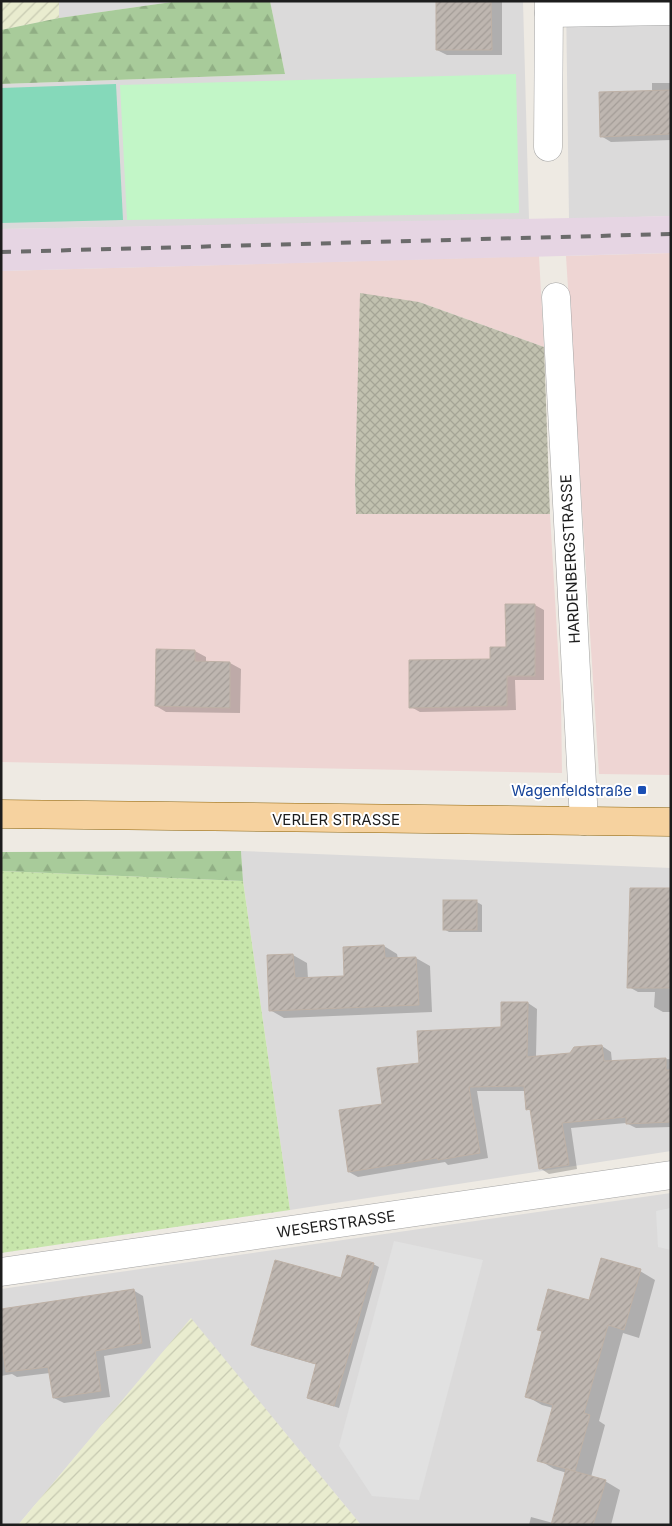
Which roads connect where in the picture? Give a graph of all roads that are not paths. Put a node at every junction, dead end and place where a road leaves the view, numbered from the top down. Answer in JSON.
{"nodes":[{"id":1,"x":549,"y":7,"type":"edge"},
{"id":2,"x":671,"y":11,"type":"edge"},
{"id":3,"x":548,"y":147,"type":"dead end"},
{"id":4,"x":556,"y":297,"type":"dead end"},
{"id":5,"x":1,"y":814,"type":"edge"},
{"id":6,"x":584,"y":821,"type":"junction"},
{"id":7,"x":671,"y":822,"type":"edge"},
{"id":8,"x":671,"y":1175,"type":"edge"},
{"id":9,"x":1,"y":1272,"type":"edge"}],
"edges":[{"from":1,"to":2,"type":"street"},
{"from":1,"to":3,"type":"street"},
{"from":4,"to":6,"type":"street","name":"HARDENBERGSTRASSE"},
{"from":5,"to":6,"type":"main road","name":"VERLER STRASSE"},
{"from":6,"to":7,"type":"main road","name":"VERLER STRASSE"},
{"from":8,"to":9,"type":"street","name":"WESERSTRASSE"}]}
